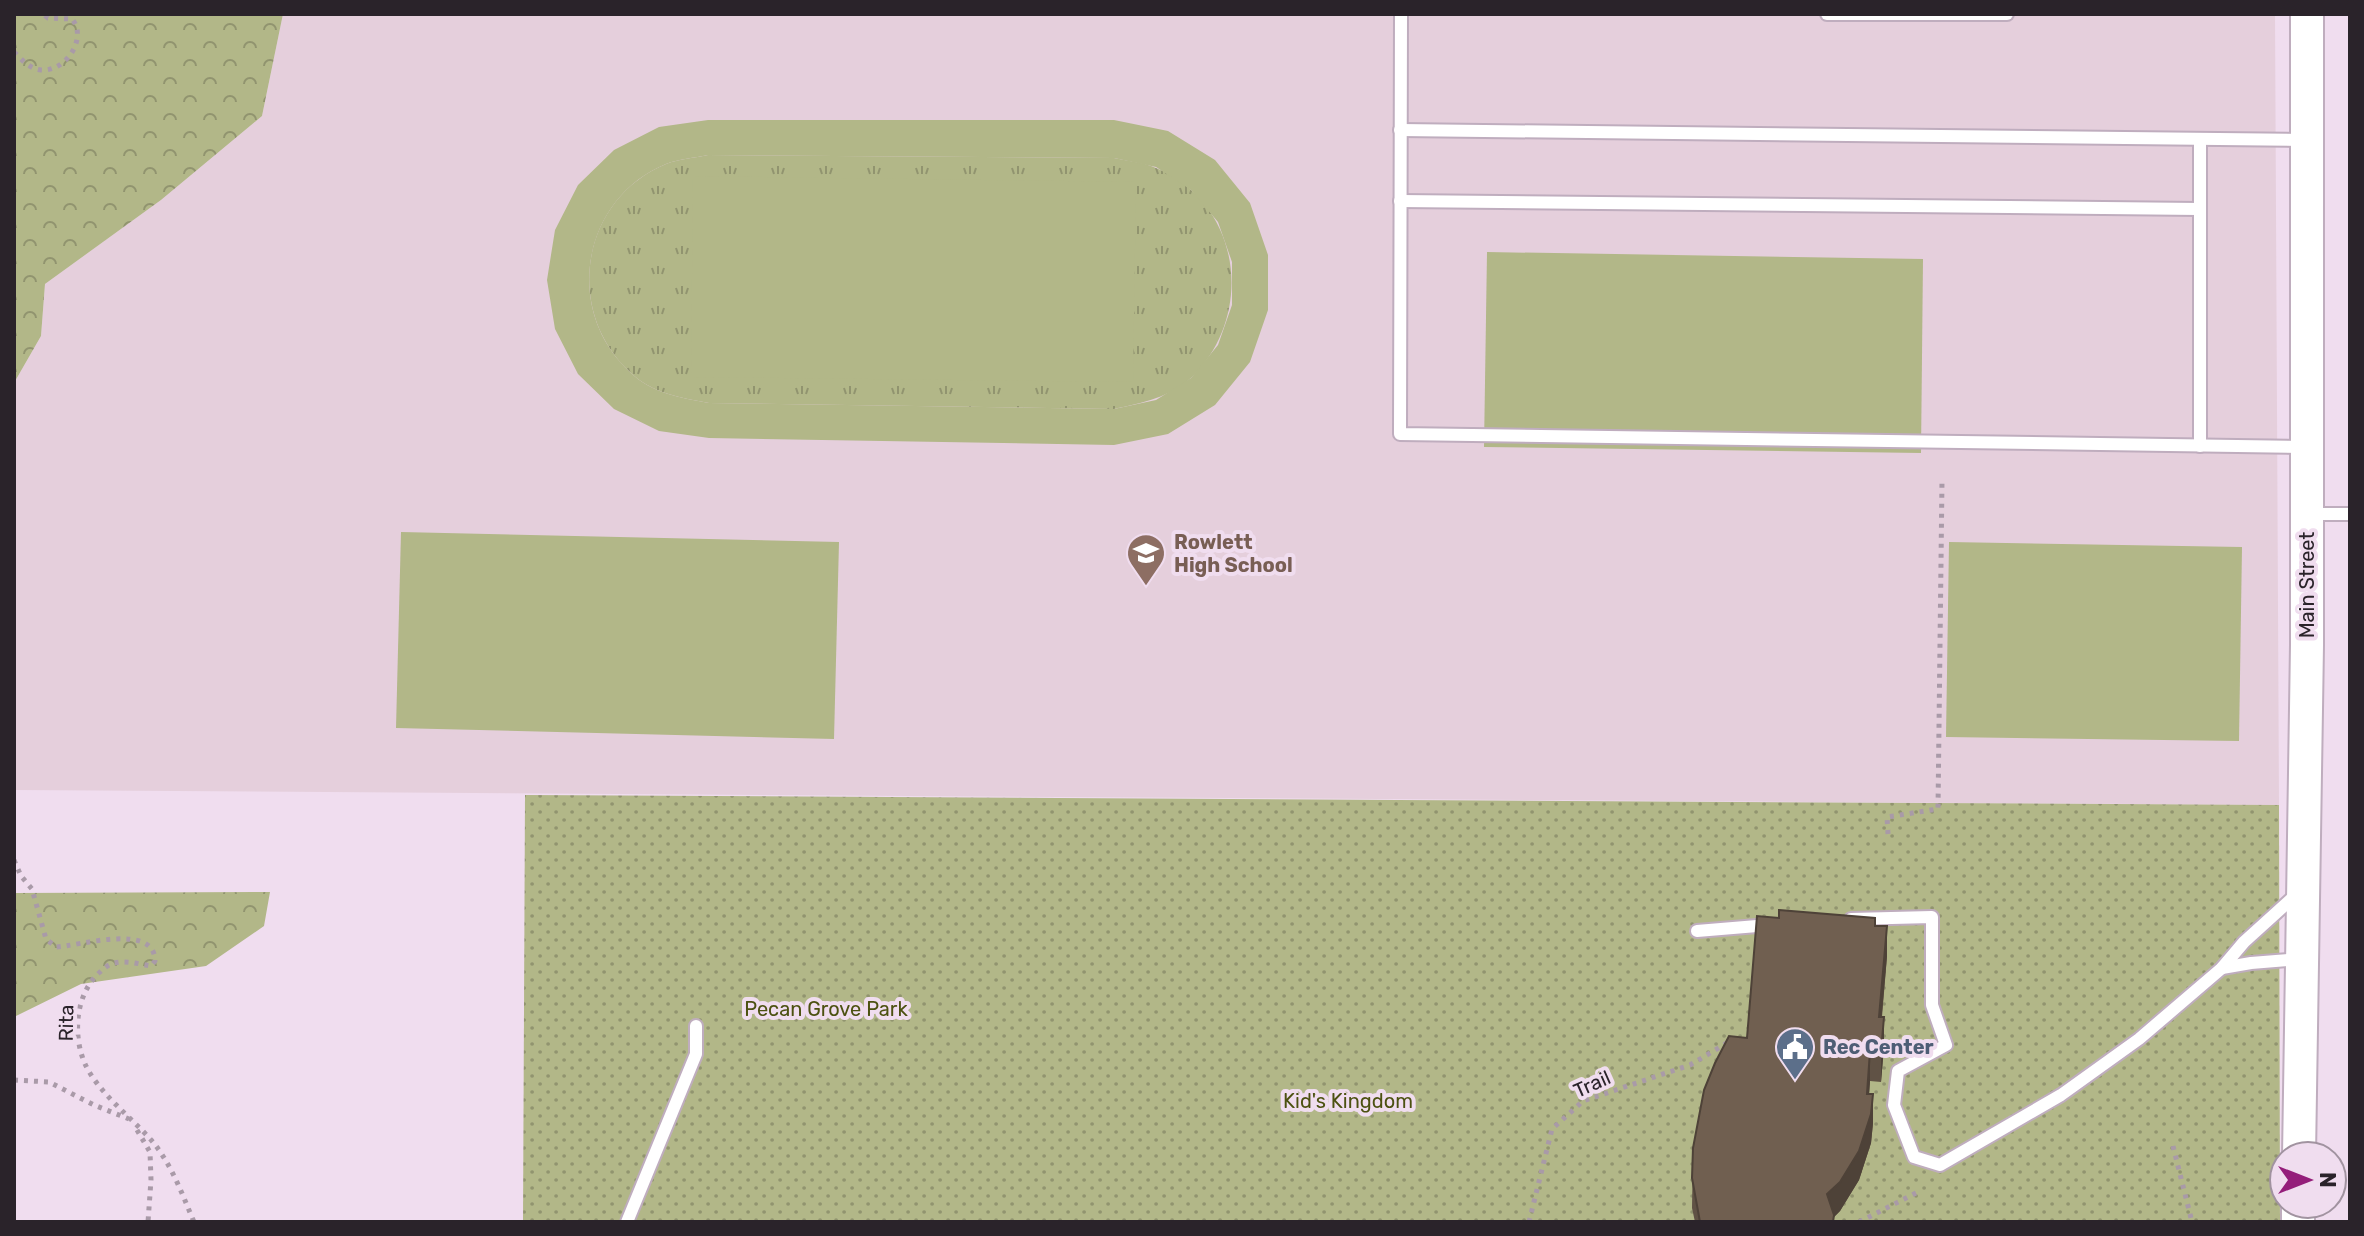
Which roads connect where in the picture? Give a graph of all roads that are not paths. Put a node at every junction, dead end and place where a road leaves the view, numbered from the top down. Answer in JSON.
{"nodes":[{"id":1,"x":1401,"y":14,"type":"edge"},
{"id":2,"x":1827,"y":14,"type":"edge"},
{"id":3,"x":2007,"y":14,"type":"edge"},
{"id":4,"x":2307,"y":14,"type":"edge"},
{"id":5,"x":1400,"y":130,"type":"junction"},
{"id":6,"x":2200,"y":139,"type":"junction"},
{"id":7,"x":2307,"y":140,"type":"junction"},
{"id":8,"x":1400,"y":201,"type":"junction"},
{"id":9,"x":2199,"y":209,"type":"junction"},
{"id":10,"x":2200,"y":446,"type":"junction"},
{"id":11,"x":2307,"y":447,"type":"junction"},
{"id":12,"x":2307,"y":514,"type":"junction"},
{"id":13,"x":2350,"y":514,"type":"edge"},
{"id":14,"x":2303,"y":889,"type":"junction"},
{"id":15,"x":1844,"y":919,"type":"edge"},
{"id":16,"x":1787,"y":924,"type":"edge"},
{"id":17,"x":1697,"y":931,"type":"dead end"},
{"id":18,"x":2302,"y":959,"type":"junction"},
{"id":19,"x":2222,"y":968,"type":"junction"},
{"id":20,"x":696,"y":1026,"type":"dead end"},
{"id":21,"x":2299,"y":1140,"type":"edge"},
{"id":22,"x":627,"y":1222,"type":"edge"}],
"edges":[{"from":1,"to":5,"type":"lane"},
{"from":2,"to":3,"type":"lane"},
{"from":4,"to":7,"type":"street","name":"Main Street"},
{"from":5,"to":6,"type":"lane"},
{"from":5,"to":8,"type":"lane"},
{"from":6,"to":7,"type":"lane"},
{"from":6,"to":9,"type":"lane"},
{"from":7,"to":11,"type":"street","name":"Main Street"},
{"from":8,"to":9,"type":"lane"},
{"from":8,"to":10,"type":"lane"},
{"from":9,"to":10,"type":"lane"},
{"from":10,"to":11,"type":"lane"},
{"from":11,"to":12,"type":"street","name":"Main Street"},
{"from":12,"to":13,"type":"lane"},
{"from":12,"to":14,"type":"street","name":"Main Street"},
{"from":14,"to":18,"type":"street","name":"Main Street"},
{"from":14,"to":19,"type":"lane"},
{"from":15,"to":19,"type":"lane"},
{"from":16,"to":17,"type":"lane"},
{"from":18,"to":19,"type":"lane"},
{"from":18,"to":21,"type":"street","name":"Main Street"},
{"from":20,"to":22,"type":"lane"}]}
